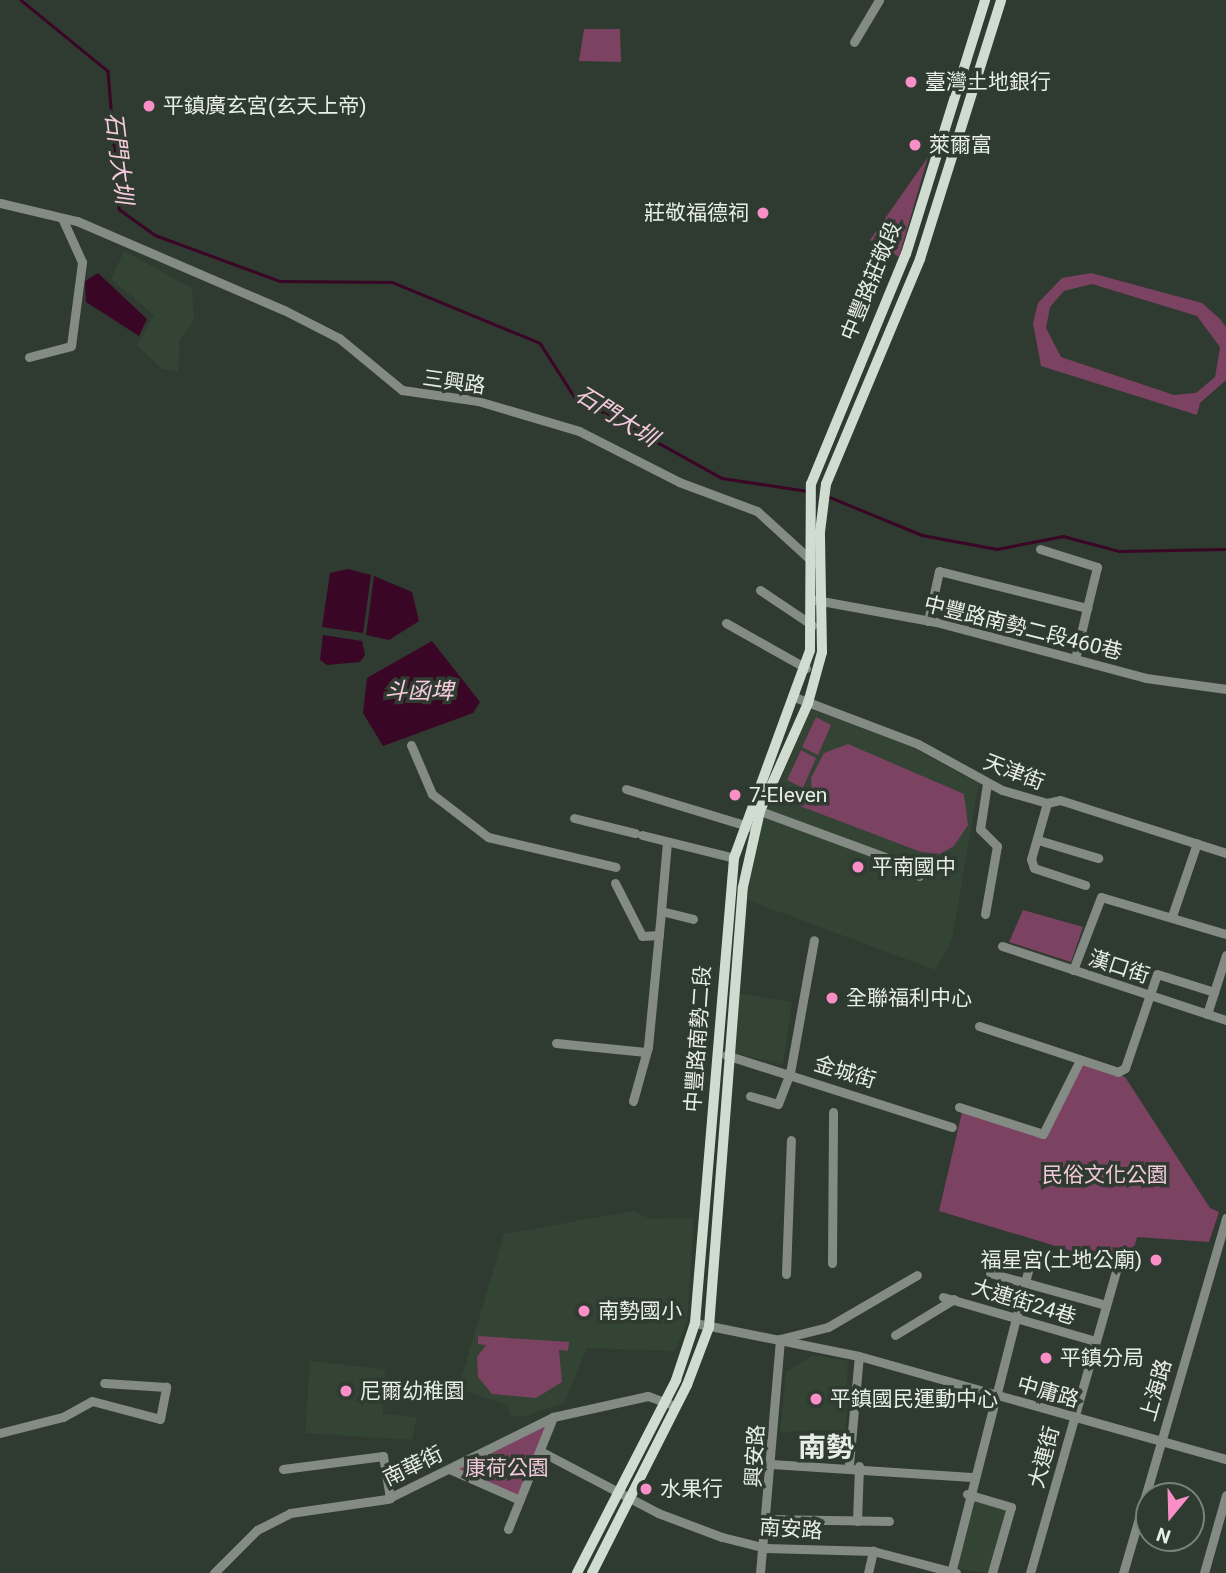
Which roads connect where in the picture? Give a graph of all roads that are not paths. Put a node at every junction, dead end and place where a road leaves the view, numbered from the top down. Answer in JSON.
{"nodes":[{"id":1,"x":879,"y":0,"type":"edge"},
{"id":2,"x":984,"y":0,"type":"edge"},
{"id":3,"x":1001,"y":0,"type":"edge"},
{"id":4,"x":855,"y":42,"type":"dead end"},
{"id":5,"x":0,"y":203,"type":"edge"},
{"id":6,"x":62,"y":218,"type":"junction"},
{"id":7,"x":29,"y":357,"type":"dead end"},
{"id":8,"x":829,"y":428,"type":"joint"},
{"id":9,"x":826,"y":484,"type":"joint"},
{"id":10,"x":1040,"y":549,"type":"dead end"},
{"id":11,"x":809,"y":559,"type":"junction"},
{"id":12,"x":821,"y":569,"type":"junction"},
{"id":13,"x":760,"y":590,"type":"dead end"},
{"id":14,"x":811,"y":600,"type":"junction"},
{"id":15,"x":823,"y":600,"type":"junction"},
{"id":16,"x":1087,"y":608,"type":"junction"},
{"id":17,"x":928,"y":621,"type":"junction"},
{"id":18,"x":726,"y":623,"type":"dead end"},
{"id":19,"x":812,"y":625,"type":"junction"},
{"id":20,"x":1075,"y":659,"type":"junction"},
{"id":21,"x":806,"y":668,"type":"junction"},
{"id":22,"x":1226,"y":689,"type":"edge"},
{"id":23,"x":797,"y":698,"type":"junction"},
{"id":24,"x":808,"y":703,"type":"junction"},
{"id":25,"x":411,"y":744,"type":"dead end"},
{"id":26,"x":986,"y":784,"type":"junction"},
{"id":27,"x":626,"y":789,"type":"dead end"},
{"id":28,"x":1047,"y":803,"type":"junction"},
{"id":29,"x":760,"y":811,"type":"junction"},
{"id":30,"x":574,"y":818,"type":"dead end"},
{"id":31,"x":742,"y":824,"type":"junction"},
{"id":32,"x":754,"y":828,"type":"junction"},
{"id":33,"x":1038,"y":840,"type":"junction"},
{"id":34,"x":667,"y":842,"type":"junction"},
{"id":35,"x":1197,"y":843,"type":"junction"},
{"id":36,"x":1226,"y":853,"type":"edge"},
{"id":37,"x":733,"y":858,"type":"junction"},
{"id":38,"x":1098,"y":858,"type":"dead end"},
{"id":39,"x":616,"y":867,"type":"dead end"},
{"id":40,"x":919,"y":876,"type":"dead end"},
{"id":41,"x":615,"y":883,"type":"dead end"},
{"id":42,"x":1085,"y":885,"type":"dead end"},
{"id":43,"x":661,"y":911,"type":"junction"},
{"id":44,"x":985,"y":914,"type":"dead end"},
{"id":45,"x":1172,"y":916,"type":"junction"},
{"id":46,"x":693,"y":919,"type":"dead end"},
{"id":47,"x":1226,"y":934,"type":"edge"},
{"id":48,"x":659,"y":935,"type":"junction"},
{"id":49,"x":814,"y":940,"type":"dead end"},
{"id":50,"x":1002,"y":946,"type":"dead end"},
{"id":51,"x":1226,"y":955,"type":"edge"},
{"id":52,"x":1073,"y":970,"type":"junction"},
{"id":53,"x":1214,"y":992,"type":"junction"},
{"id":54,"x":1148,"y":994,"type":"junction"},
{"id":55,"x":1208,"y":1014,"type":"junction"},
{"id":56,"x":1226,"y":1020,"type":"edge"},
{"id":57,"x":979,"y":1026,"type":"dead end"},
{"id":58,"x":556,"y":1043,"type":"dead end"},
{"id":59,"x":646,"y":1052,"type":"junction"},
{"id":60,"x":726,"y":1055,"type":"junction"},
{"id":61,"x":1080,"y":1060,"type":"junction"},
{"id":62,"x":790,"y":1073,"type":"junction"},
{"id":63,"x":750,"y":1096,"type":"dead end"},
{"id":64,"x":633,"y":1101,"type":"dead end"},
{"id":65,"x":959,"y":1107,"type":"dead end"},
{"id":66,"x":833,"y":1112,"type":"dead end"},
{"id":67,"x":952,"y":1127,"type":"dead end"},
{"id":68,"x":791,"y":1140,"type":"dead end"},
{"id":69,"x":1226,"y":1218,"type":"edge"},
{"id":70,"x":832,"y":1263,"type":"dead end"},
{"id":71,"x":1028,"y":1270,"type":"dead end"},
{"id":72,"x":1116,"y":1271,"type":"dead end"},
{"id":73,"x":990,"y":1273,"type":"dead end"},
{"id":74,"x":786,"y":1274,"type":"dead end"},
{"id":75,"x":917,"y":1275,"type":"dead end"},
{"id":76,"x":1024,"y":1282,"type":"junction"},
{"id":77,"x":943,"y":1297,"type":"dead end"},
{"id":78,"x":954,"y":1299,"type":"junction"},
{"id":79,"x":1106,"y":1305,"type":"junction"},
{"id":80,"x":1015,"y":1319,"type":"junction"},
{"id":81,"x":695,"y":1323,"type":"junction"},
{"id":82,"x":709,"y":1327,"type":"junction"},
{"id":83,"x":895,"y":1335,"type":"dead end"},
{"id":84,"x":780,"y":1339,"type":"junction"},
{"id":85,"x":1095,"y":1341,"type":"junction"},
{"id":86,"x":859,"y":1356,"type":"junction"},
{"id":87,"x":104,"y":1383,"type":"dead end"},
{"id":88,"x":995,"y":1395,"type":"junction"},
{"id":89,"x":671,"y":1405,"type":"junction"},
{"id":90,"x":1073,"y":1417,"type":"junction"},
{"id":91,"x":553,"y":1418,"type":"junction"},
{"id":92,"x":0,"y":1433,"type":"edge"},
{"id":93,"x":1160,"y":1441,"type":"junction"},
{"id":94,"x":540,"y":1451,"type":"junction"},
{"id":95,"x":1226,"y":1459,"type":"edge"},
{"id":96,"x":771,"y":1464,"type":"junction"},
{"id":97,"x":854,"y":1465,"type":"junction"},
{"id":98,"x":283,"y":1469,"type":"dead end"},
{"id":99,"x":449,"y":1469,"type":"junction"},
{"id":100,"x":972,"y":1477,"type":"junction"},
{"id":101,"x":626,"y":1492,"type":"junction"},
{"id":102,"x":967,"y":1494,"type":"junction"},
{"id":103,"x":1226,"y":1494,"type":"edge"},
{"id":104,"x":390,"y":1498,"type":"junction"},
{"id":105,"x":520,"y":1500,"type":"junction"},
{"id":106,"x":769,"y":1519,"type":"junction"},
{"id":107,"x":857,"y":1521,"type":"junction"},
{"id":108,"x":889,"y":1521,"type":"dead end"},
{"id":109,"x":508,"y":1529,"type":"dead end"},
{"id":110,"x":765,"y":1548,"type":"junction"},
{"id":111,"x":873,"y":1551,"type":"junction"},
{"id":112,"x":214,"y":1573,"type":"edge"},
{"id":113,"x":577,"y":1573,"type":"edge"},
{"id":114,"x":592,"y":1573,"type":"edge"},
{"id":115,"x":760,"y":1573,"type":"edge"},
{"id":116,"x":868,"y":1573,"type":"edge"},
{"id":117,"x":953,"y":1573,"type":"edge"},
{"id":118,"x":992,"y":1573,"type":"edge"},
{"id":119,"x":1030,"y":1573,"type":"edge"},
{"id":120,"x":1123,"y":1573,"type":"edge"},
{"id":121,"x":1204,"y":1573,"type":"edge"}],
"edges":[{"from":1,"to":4,"type":"street"},
{"from":2,"to":8,"type":"main road","name":"中豐路莊敬段"},
{"from":3,"to":9,"type":"main road","name":"中豐路莊敬段"},
{"from":5,"to":6,"type":"street","name":"三興路"},
{"from":6,"to":7,"type":"street"},
{"from":6,"to":11,"type":"street","name":"三興路"},
{"from":8,"to":11,"type":"main road","name":"中豐路南勢二段"},
{"from":9,"to":12,"type":"main road","name":"中豐路南勢二段"},
{"from":10,"to":16,"type":"street"},
{"from":11,"to":12,"type":"street","name":"三興路"},
{"from":11,"to":14,"type":"main road","name":"中豐路南勢二段"},
{"from":12,"to":15,"type":"main road","name":"中豐路南勢二段"},
{"from":13,"to":19,"type":"street"},
{"from":14,"to":15,"type":"street","name":"中豐路南勢二段460巷"},
{"from":14,"to":19,"type":"main road","name":"中豐路南勢二段"},
{"from":15,"to":17,"type":"street","name":"中豐路南勢二段460巷"},
{"from":15,"to":24,"type":"main road","name":"中豐路南勢二段"},
{"from":16,"to":17,"type":"street"},
{"from":16,"to":20,"type":"street"},
{"from":17,"to":20,"type":"street","name":"中豐路南勢二段460巷"},
{"from":18,"to":21,"type":"street"},
{"from":19,"to":21,"type":"main road","name":"中豐路南勢二段"},
{"from":20,"to":22,"type":"street","name":"中豐路南勢二段460巷"},
{"from":21,"to":23,"type":"main road","name":"中豐路南勢二段"},
{"from":23,"to":24,"type":"street","name":"天津街"},
{"from":23,"to":31,"type":"main road","name":"中豐路南勢二段"},
{"from":24,"to":26,"type":"street","name":"天津街"},
{"from":24,"to":29,"type":"main road","name":"中豐路南勢二段"},
{"from":25,"to":39,"type":"street"},
{"from":26,"to":28,"type":"street","name":"天津街"},
{"from":26,"to":44,"type":"street"},
{"from":27,"to":31,"type":"street"},
{"from":28,"to":33,"type":"street"},
{"from":28,"to":35,"type":"street","name":"天津街"},
{"from":29,"to":32,"type":"main road","name":"中豐路南勢二段"},
{"from":29,"to":40,"type":"street"},
{"from":30,"to":34,"type":"street"},
{"from":31,"to":32,"type":"street"},
{"from":31,"to":37,"type":"main road","name":"中豐路南勢二段"},
{"from":32,"to":60,"type":"main road","name":"中豐路南勢二段"},
{"from":33,"to":38,"type":"street"},
{"from":33,"to":42,"type":"street"},
{"from":34,"to":37,"type":"street"},
{"from":34,"to":43,"type":"street"},
{"from":35,"to":36,"type":"street","name":"天津街"},
{"from":35,"to":45,"type":"street"},
{"from":37,"to":81,"type":"main road","name":"中豐路南勢二段"},
{"from":41,"to":48,"type":"street"},
{"from":43,"to":46,"type":"street"},
{"from":43,"to":48,"type":"street"},
{"from":45,"to":47,"type":"street"},
{"from":45,"to":52,"type":"street"},
{"from":48,"to":59,"type":"street"},
{"from":49,"to":62,"type":"street"},
{"from":50,"to":52,"type":"street","name":"漢口街"},
{"from":51,"to":53,"type":"street"},
{"from":52,"to":54,"type":"street","name":"漢口街"},
{"from":53,"to":54,"type":"street"},
{"from":53,"to":55,"type":"street"},
{"from":54,"to":55,"type":"street","name":"漢口街"},
{"from":54,"to":61,"type":"street"},
{"from":55,"to":56,"type":"street","name":"漢口街"},
{"from":57,"to":61,"type":"street"},
{"from":58,"to":59,"type":"street"},
{"from":59,"to":64,"type":"street"},
{"from":60,"to":62,"type":"street","name":"金城街"},
{"from":60,"to":82,"type":"main road","name":"中豐路南勢二段"},
{"from":61,"to":65,"type":"street"},
{"from":62,"to":63,"type":"street"},
{"from":62,"to":67,"type":"street","name":"金城街"},
{"from":66,"to":70,"type":"street"},
{"from":68,"to":74,"type":"street"},
{"from":69,"to":93,"type":"street","name":"上海路"},
{"from":71,"to":76,"type":"street"},
{"from":72,"to":79,"type":"street","name":"大連街"},
{"from":73,"to":76,"type":"street"},
{"from":75,"to":84,"type":"street","name":"中庸路"},
{"from":76,"to":79,"type":"street"},
{"from":76,"to":80,"type":"street"},
{"from":77,"to":78,"type":"street","name":"大連街24巷"},
{"from":78,"to":80,"type":"street","name":"大連街24巷"},
{"from":78,"to":83,"type":"street"},
{"from":79,"to":85,"type":"street","name":"大連街"},
{"from":80,"to":85,"type":"street","name":"大連街24巷"},
{"from":80,"to":88,"type":"street"},
{"from":81,"to":82,"type":"street","name":"中庸路"},
{"from":81,"to":89,"type":"main road","name":"中豐路南勢二段"},
{"from":82,"to":84,"type":"street","name":"中庸路"},
{"from":82,"to":89,"type":"main road","name":"中豐路南勢二段"},
{"from":84,"to":86,"type":"street","name":"中庸路"},
{"from":84,"to":96,"type":"street","name":"興安路"},
{"from":85,"to":90,"type":"street","name":"大連街"},
{"from":86,"to":88,"type":"street","name":"中庸路"},
{"from":86,"to":97,"type":"street"},
{"from":87,"to":92,"type":"street"},
{"from":88,"to":90,"type":"street","name":"中庸路"},
{"from":88,"to":100,"type":"street"},
{"from":89,"to":91,"type":"street","name":"南華街"},
{"from":89,"to":101,"type":"main road","name":"中豐路南勢二段"},
{"from":90,"to":93,"type":"street","name":"中庸路"},
{"from":90,"to":119,"type":"street","name":"大連街"},
{"from":91,"to":94,"type":"street"},
{"from":91,"to":99,"type":"street","name":"南華街"},
{"from":93,"to":95,"type":"street","name":"中庸路"},
{"from":93,"to":120,"type":"street","name":"上海路"},
{"from":94,"to":101,"type":"street","name":"南安路"},
{"from":94,"to":105,"type":"street"},
{"from":96,"to":97,"type":"street"},
{"from":96,"to":106,"type":"street","name":"興安路"},
{"from":97,"to":100,"type":"street"},
{"from":97,"to":107,"type":"street"},
{"from":98,"to":104,"type":"street"},
{"from":99,"to":104,"type":"street","name":"南華街"},
{"from":99,"to":105,"type":"street"},
{"from":100,"to":102,"type":"street"},
{"from":101,"to":110,"type":"street","name":"南安路"},
{"from":101,"to":113,"type":"main road","name":"中豐路南勢二段"},
{"from":101,"to":114,"type":"main road","name":"中豐路南勢二段"},
{"from":102,"to":117,"type":"street"},
{"from":102,"to":118,"type":"street"},
{"from":103,"to":121,"type":"street"},
{"from":104,"to":112,"type":"street","name":"南華街"},
{"from":105,"to":109,"type":"street"},
{"from":106,"to":107,"type":"street"},
{"from":106,"to":110,"type":"street","name":"興安路"},
{"from":107,"to":108,"type":"street"},
{"from":110,"to":111,"type":"street","name":"南安路"},
{"from":110,"to":115,"type":"street","name":"興安路"},
{"from":111,"to":116,"type":"street"},
{"from":111,"to":117,"type":"street","name":"南安路"}]}
